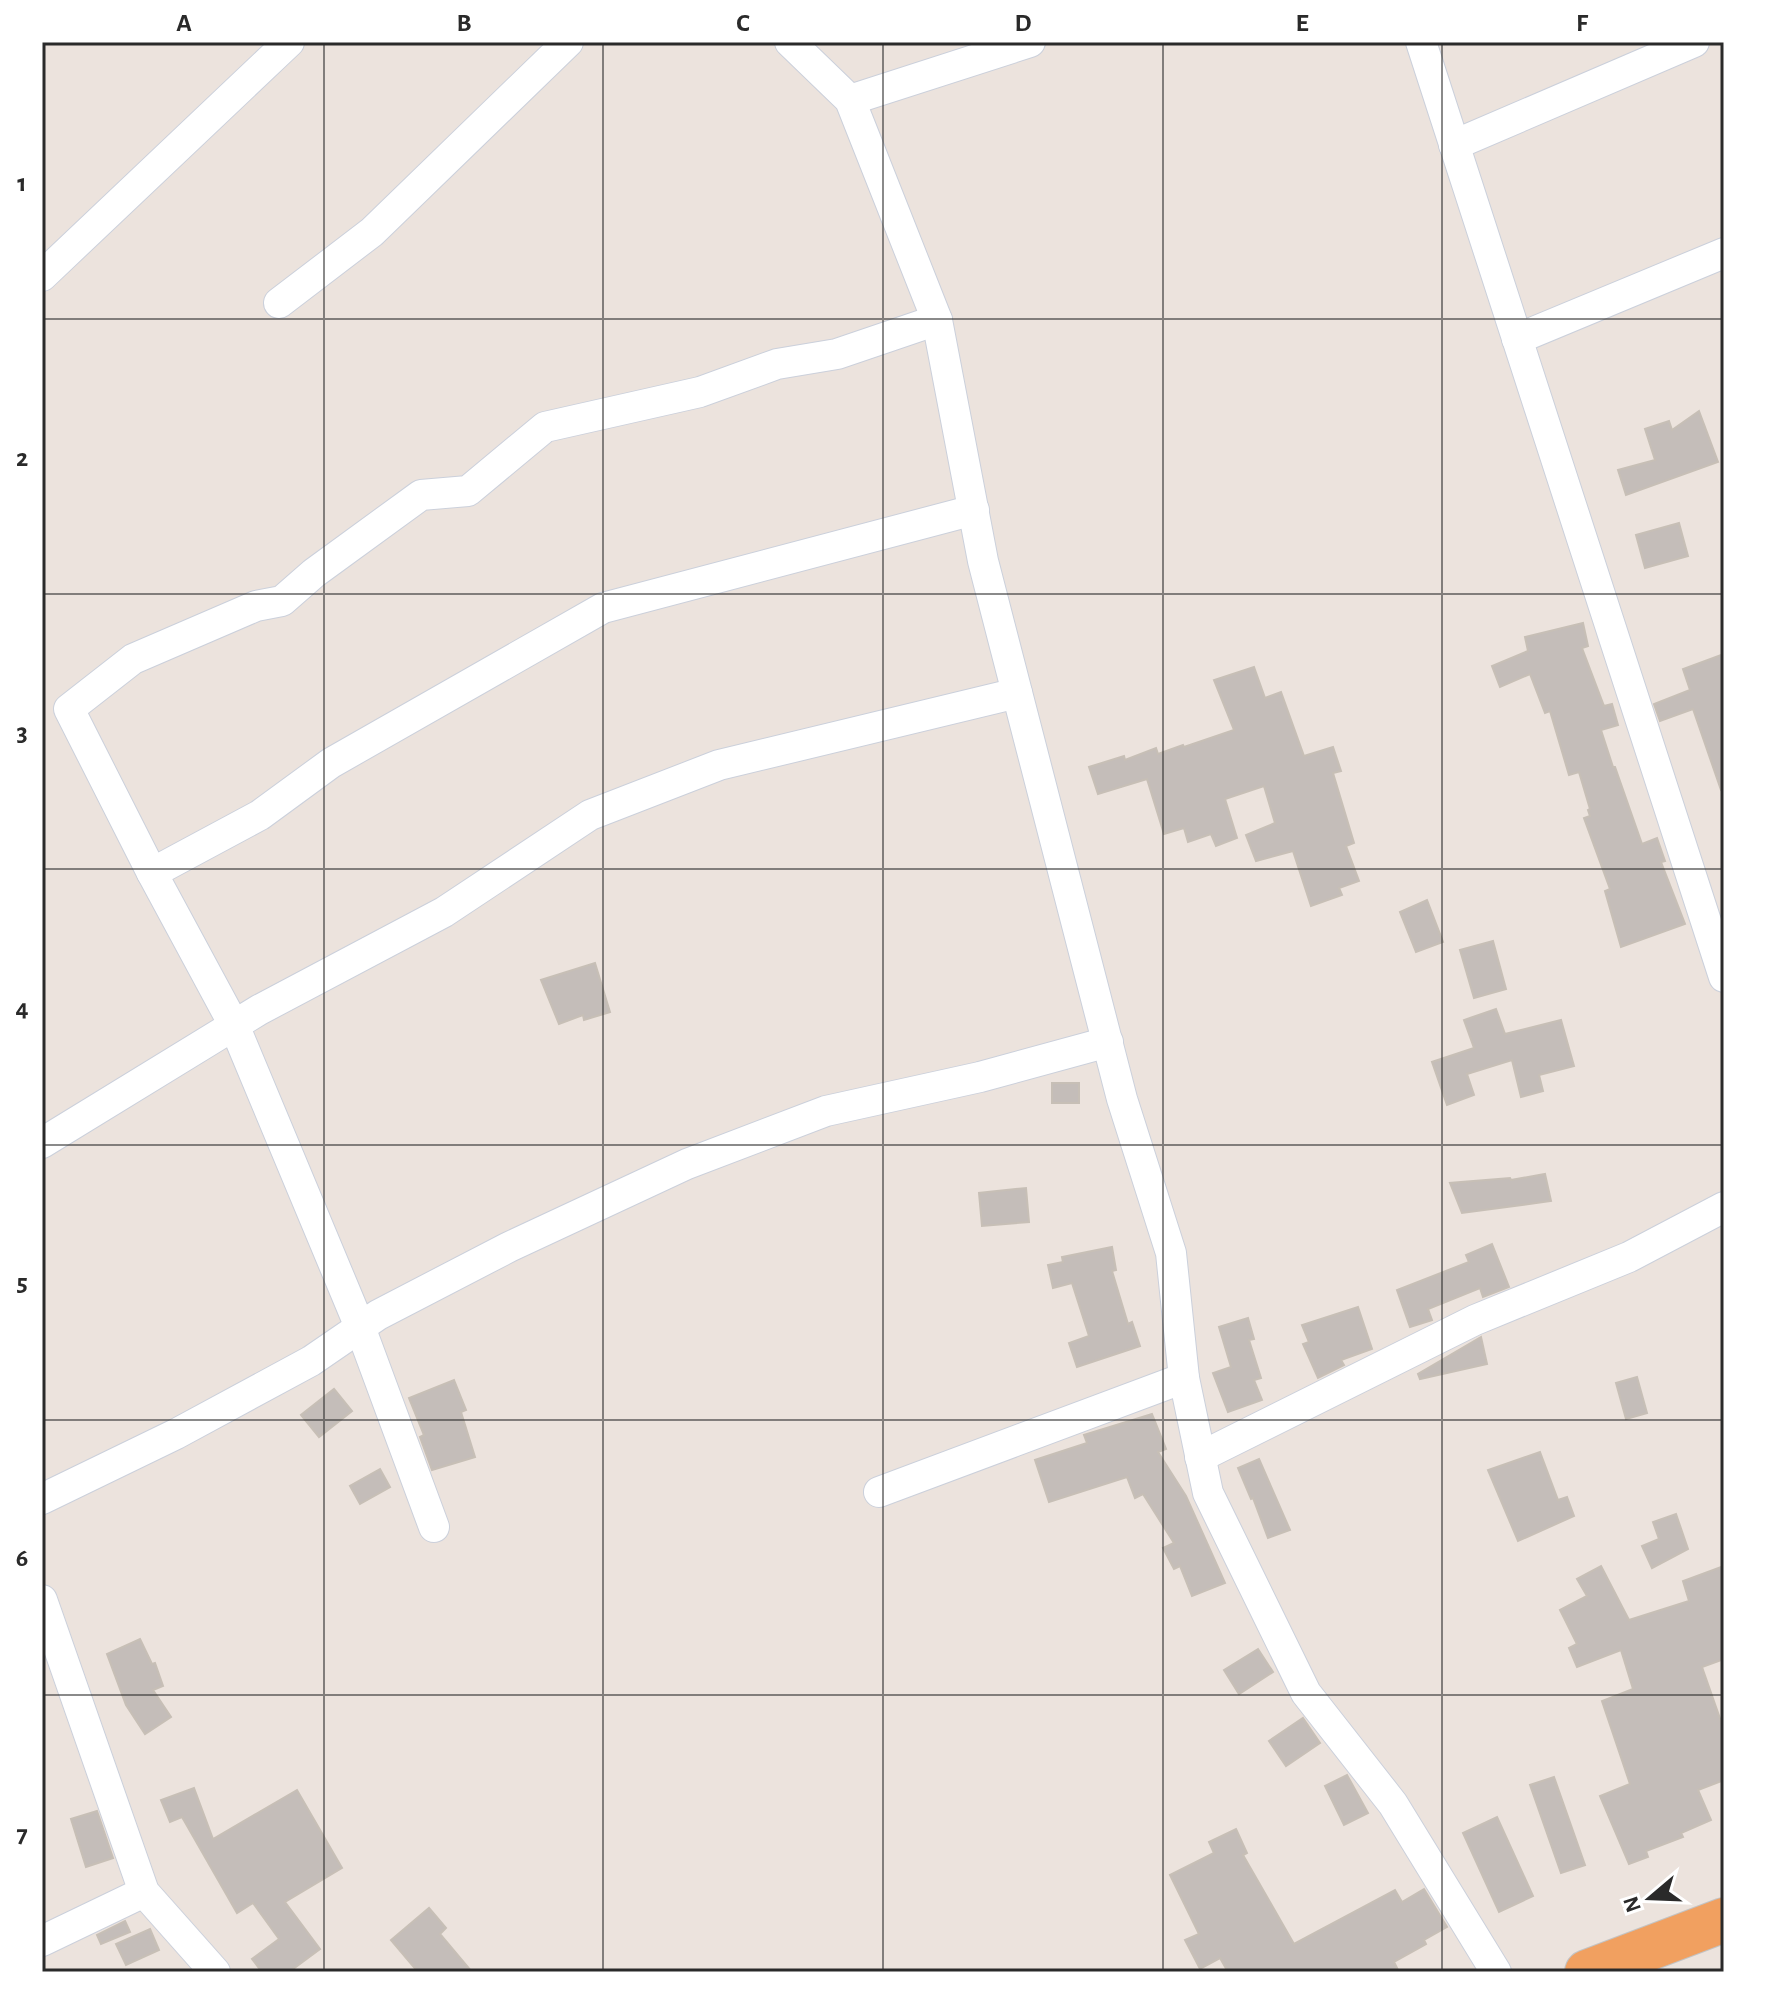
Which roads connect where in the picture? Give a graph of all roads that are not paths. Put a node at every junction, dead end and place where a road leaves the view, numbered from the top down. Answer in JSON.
{"nodes":[{"id":1,"x":289,"y":42,"type":"edge"},
{"id":2,"x":568,"y":42,"type":"edge"},
{"id":3,"x":790,"y":42,"type":"edge"},
{"id":4,"x":1030,"y":42,"type":"edge"},
{"id":5,"x":1421,"y":42,"type":"edge"},
{"id":6,"x":1694,"y":42,"type":"edge"},
{"id":7,"x":850,"y":100,"type":"junction"},
{"id":8,"x":1454,"y":145,"type":"junction"},
{"id":9,"x":1724,"y":253,"type":"edge"},
{"id":10,"x":42,"y":276,"type":"edge"},
{"id":11,"x":279,"y":303,"type":"dead end"},
{"id":12,"x":937,"y":320,"type":"junction"},
{"id":13,"x":1517,"y":339,"type":"junction"},
{"id":14,"x":974,"y":510,"type":"junction"},
{"id":15,"x":1017,"y":693,"type":"junction"},
{"id":16,"x":152,"y":873,"type":"junction"},
{"id":17,"x":1724,"y":977,"type":"edge"},
{"id":18,"x":234,"y":1025,"type":"junction"},
{"id":19,"x":1108,"y":1042,"type":"junction"},
{"id":20,"x":42,"y":1143,"type":"edge"},
{"id":21,"x":1724,"y":1207,"type":"edge"},
{"id":22,"x":360,"y":1327,"type":"junction"},
{"id":23,"x":1184,"y":1378,"type":"junction"},
{"id":24,"x":1200,"y":1457,"type":"junction"},
{"id":25,"x":879,"y":1492,"type":"dead end"},
{"id":26,"x":42,"y":1499,"type":"edge"},
{"id":27,"x":434,"y":1527,"type":"dead end"},
{"id":28,"x":42,"y":1600,"type":"edge"},
{"id":29,"x":144,"y":1892,"type":"junction"},
{"id":30,"x":1724,"y":1920,"type":"edge"},
{"id":31,"x":42,"y":1941,"type":"edge"},
{"id":32,"x":215,"y":1972,"type":"edge"},
{"id":33,"x":1496,"y":1972,"type":"edge"},
{"id":34,"x":1587,"y":1972,"type":"edge"}],
"edges":[{"from":1,"to":10,"type":"street"},
{"from":2,"to":11,"type":"street"},
{"from":3,"to":7,"type":"street"},
{"from":4,"to":7,"type":"street"},
{"from":5,"to":8,"type":"street"},
{"from":6,"to":8,"type":"street"},
{"from":7,"to":12,"type":"street"},
{"from":8,"to":13,"type":"street"},
{"from":9,"to":13,"type":"street"},
{"from":12,"to":14,"type":"street"},
{"from":12,"to":16,"type":"street"},
{"from":13,"to":17,"type":"street"},
{"from":14,"to":15,"type":"street"},
{"from":14,"to":16,"type":"street"},
{"from":15,"to":18,"type":"street"},
{"from":15,"to":19,"type":"street"},
{"from":16,"to":18,"type":"street"},
{"from":18,"to":20,"type":"street"},
{"from":18,"to":22,"type":"street"},
{"from":19,"to":22,"type":"street"},
{"from":19,"to":23,"type":"street"},
{"from":21,"to":24,"type":"street"},
{"from":22,"to":26,"type":"street"},
{"from":22,"to":27,"type":"street"},
{"from":23,"to":24,"type":"street"},
{"from":23,"to":25,"type":"street"},
{"from":24,"to":33,"type":"street"},
{"from":28,"to":29,"type":"street"},
{"from":29,"to":31,"type":"street"},
{"from":29,"to":32,"type":"street"},
{"from":30,"to":34,"type":"highway"}]}
